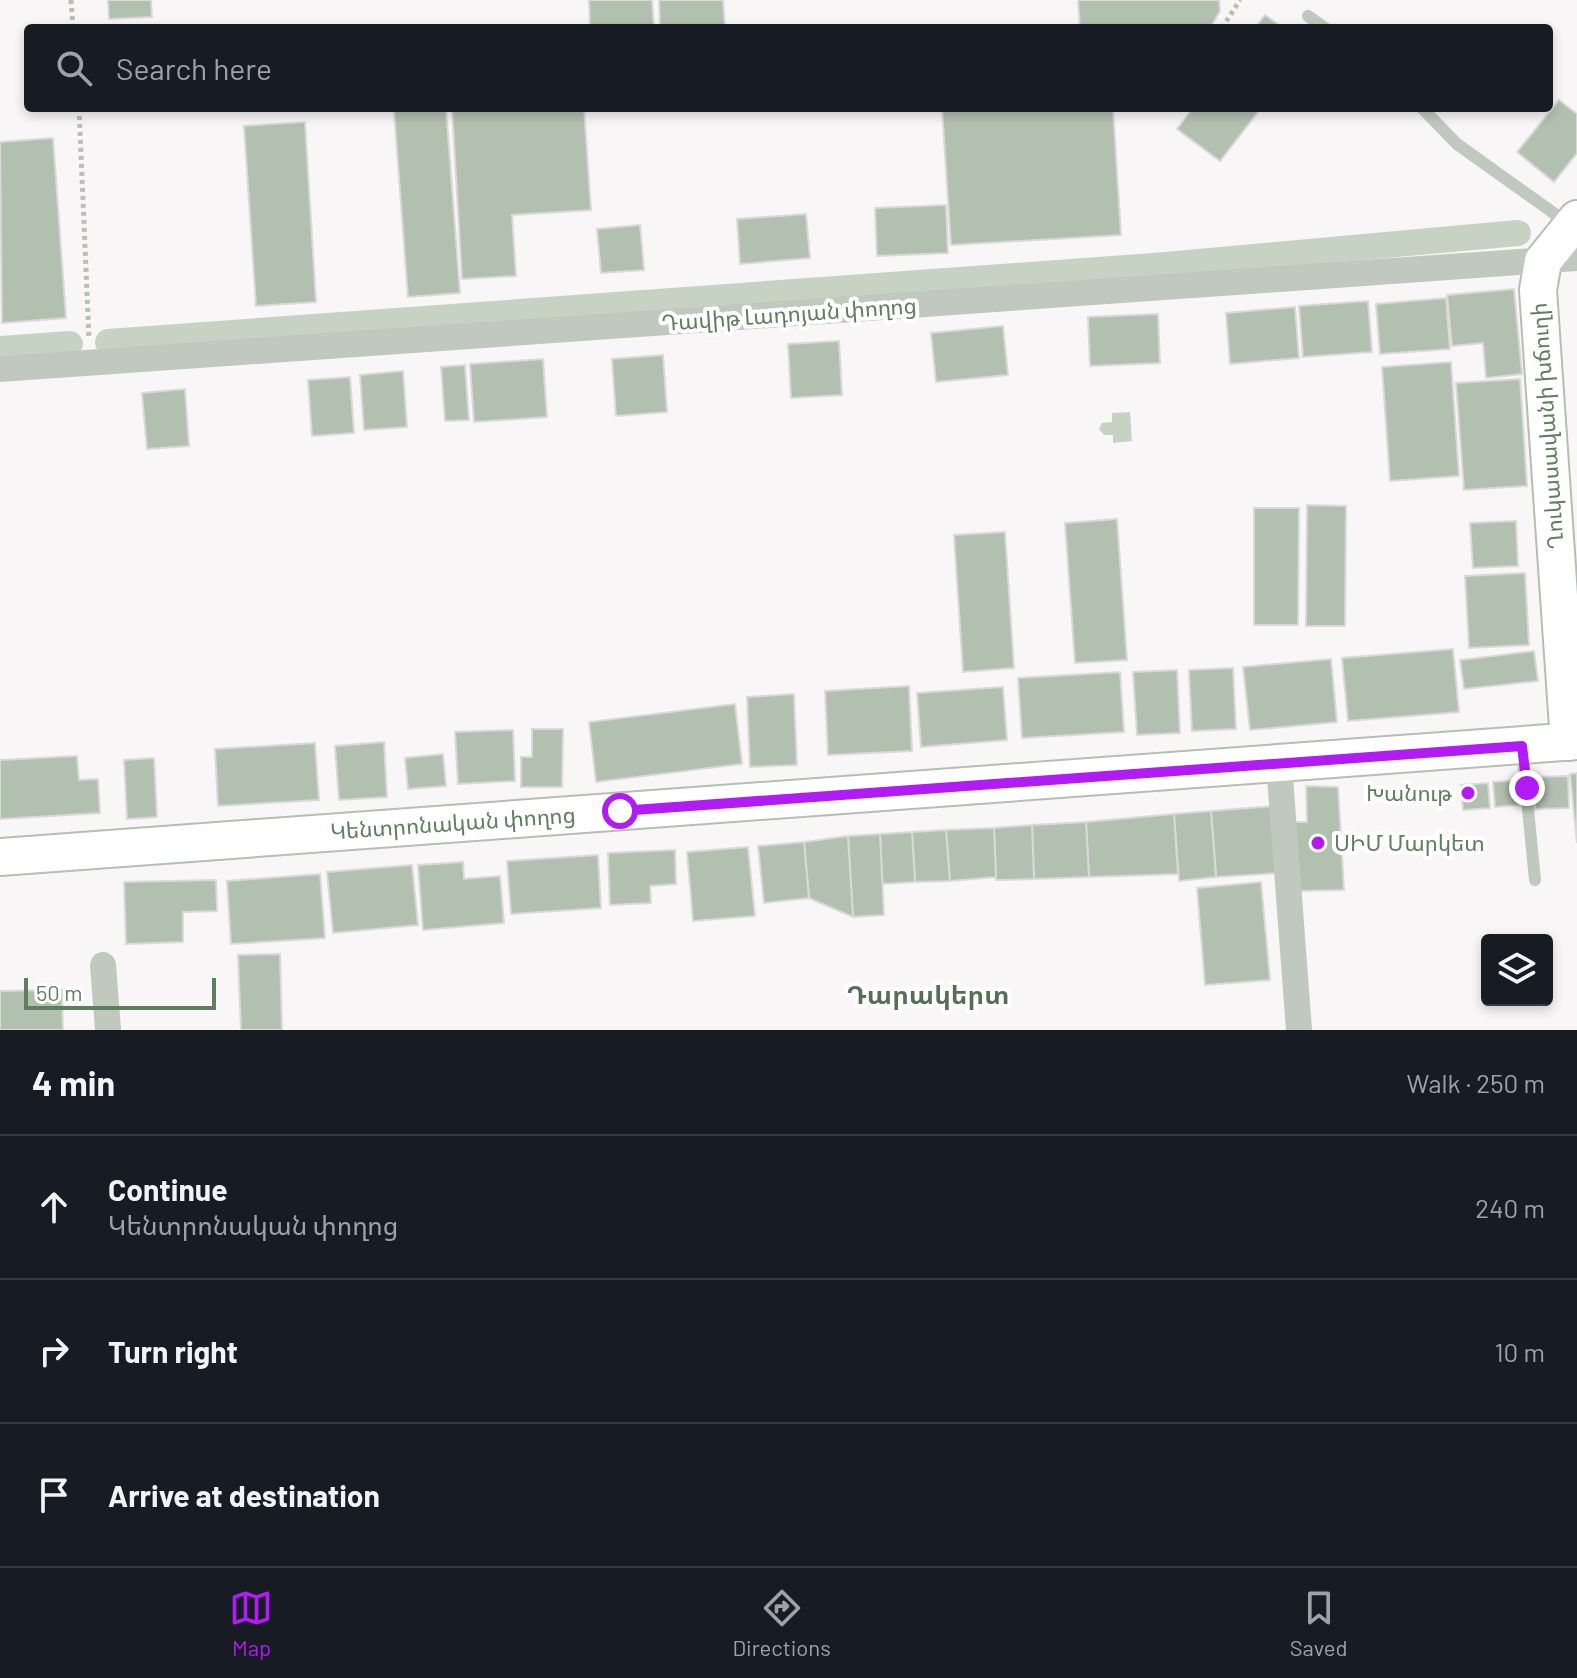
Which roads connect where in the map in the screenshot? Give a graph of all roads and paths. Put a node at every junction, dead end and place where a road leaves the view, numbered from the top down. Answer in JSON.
{"nodes":[{"id":1,"x":71,"y":0,"type":"edge"},
{"id":2,"x":1240,"y":0,"type":"edge"},
{"id":3,"x":1308,"y":16,"type":"dead end"},
{"id":4,"x":73,"y":24,"type":"edge"},
{"id":5,"x":1225,"y":24,"type":"edge"},
{"id":6,"x":1319,"y":24,"type":"edge"},
{"id":7,"x":79,"y":112,"type":"edge"},
{"id":8,"x":1426,"y":112,"type":"edge"},
{"id":9,"x":1567,"y":241,"type":"edge"},
{"id":10,"x":90,"y":364,"type":"junction"},
{"id":11,"x":0,"y":369,"type":"edge"},
{"id":12,"x":1573,"y":741,"type":"edge"},
{"id":13,"x":1522,"y":746,"type":"junction"},
{"id":14,"x":1279,"y":764,"type":"junction"},
{"id":15,"x":0,"y":857,"type":"edge"},
{"id":16,"x":1535,"y":880,"type":"dead end"},
{"id":17,"x":103,"y":965,"type":"dead end"},
{"id":18,"x":108,"y":1030,"type":"edge"},
{"id":19,"x":1299,"y":1030,"type":"edge"}],
"edges":[{"from":1,"to":4,"type":"path"},
{"from":2,"to":5,"type":"path"},
{"from":3,"to":6,"type":"lane"},
{"from":7,"to":10,"type":"path"},
{"from":8,"to":9,"type":"lane"},
{"from":9,"to":10,"type":"street","name":"Դավիթ Լադոյան փողոց"},
{"from":9,"to":12,"type":"main road","name":"Ղուկասավանի խճուղի"},
{"from":10,"to":11,"type":"street","name":"Դավիթ Լադոյան փողոց"},
{"from":12,"to":13,"type":"main road","name":"Կենտրոնական փողոց"},
{"from":13,"to":14,"type":"main road","name":"Կենտրոնական փողոց"},
{"from":13,"to":16,"type":"lane"},
{"from":14,"to":15,"type":"main road","name":"Կենտրոնական փողոց"},
{"from":14,"to":19,"type":"street"},
{"from":17,"to":18,"type":"street"}]}
